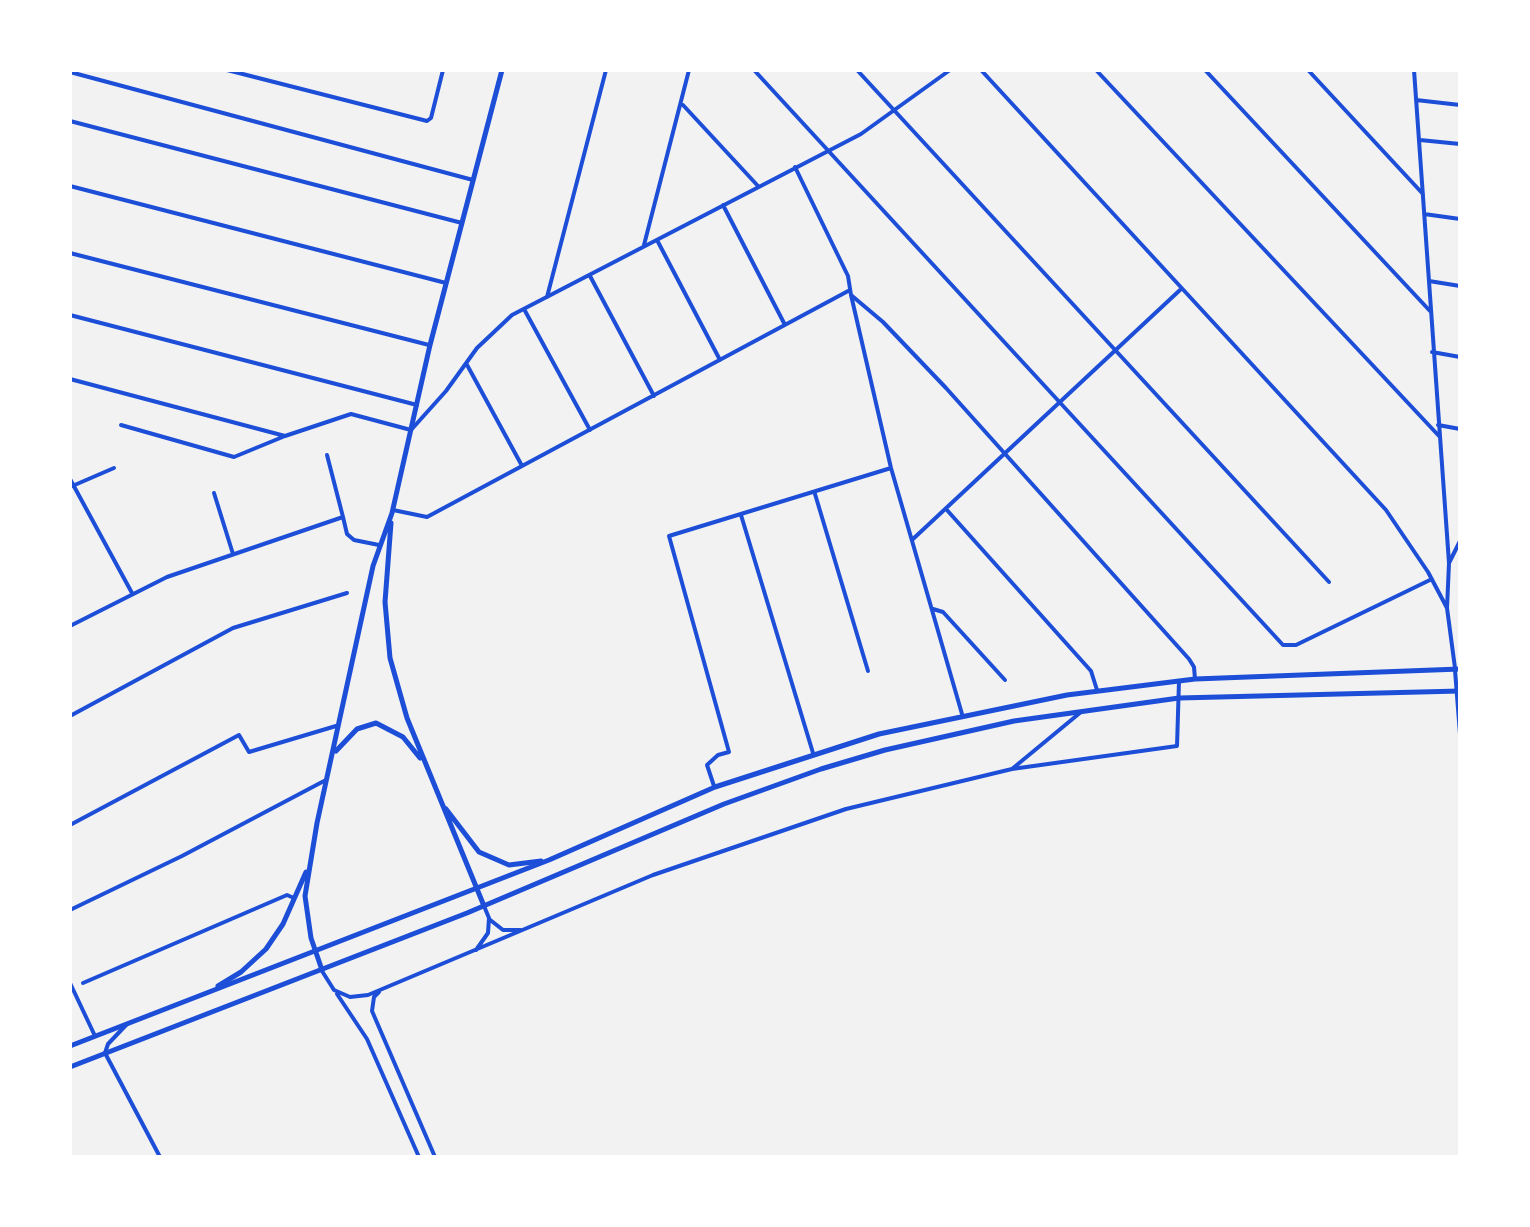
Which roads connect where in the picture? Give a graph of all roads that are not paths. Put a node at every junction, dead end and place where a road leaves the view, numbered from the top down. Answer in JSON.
{"nodes":[{"id":1,"x":227,"y":70,"type":"edge"},
{"id":2,"x":443,"y":70,"type":"edge"},
{"id":3,"x":502,"y":70,"type":"edge"},
{"id":4,"x":606,"y":70,"type":"edge"},
{"id":5,"x":689,"y":70,"type":"edge"},
{"id":6,"x":754,"y":70,"type":"edge"},
{"id":7,"x":857,"y":70,"type":"edge"},
{"id":8,"x":950,"y":70,"type":"edge"},
{"id":9,"x":981,"y":70,"type":"edge"},
{"id":10,"x":1096,"y":70,"type":"edge"},
{"id":11,"x":1204,"y":70,"type":"edge"},
{"id":12,"x":1308,"y":70,"type":"edge"},
{"id":13,"x":1414,"y":70,"type":"edge"},
{"id":14,"x":70,"y":72,"type":"edge"},
{"id":15,"x":1416,"y":100,"type":"junction"},
{"id":16,"x":681,"y":104,"type":"junction"},
{"id":17,"x":1460,"y":105,"type":"edge"},
{"id":18,"x":895,"y":111,"type":"junction"},
{"id":19,"x":70,"y":121,"type":"edge"},
{"id":20,"x":1418,"y":140,"type":"junction"},
{"id":21,"x":1460,"y":144,"type":"edge"},
{"id":22,"x":829,"y":151,"type":"junction"},
{"id":23,"x":795,"y":167,"type":"junction"},
{"id":24,"x":473,"y":180,"type":"junction"},
{"id":25,"x":70,"y":186,"type":"edge"},
{"id":26,"x":758,"y":186,"type":"junction"},
{"id":27,"x":1423,"y":194,"type":"junction"},
{"id":28,"x":723,"y":205,"type":"junction"},
{"id":29,"x":1424,"y":214,"type":"junction"},
{"id":30,"x":1460,"y":219,"type":"edge"},
{"id":31,"x":462,"y":223,"type":"junction"},
{"id":32,"x":656,"y":238,"type":"junction"},
{"id":33,"x":644,"y":245,"type":"junction"},
{"id":34,"x":70,"y":253,"type":"edge"},
{"id":35,"x":589,"y":274,"type":"junction"},
{"id":36,"x":1429,"y":281,"type":"junction"},
{"id":37,"x":446,"y":283,"type":"junction"},
{"id":38,"x":1460,"y":286,"type":"edge"},
{"id":39,"x":1181,"y":290,"type":"junction"},
{"id":40,"x":850,"y":293,"type":"junction"},
{"id":41,"x":547,"y":297,"type":"junction"},
{"id":42,"x":524,"y":309,"type":"junction"},
{"id":43,"x":1431,"y":312,"type":"junction"},
{"id":44,"x":70,"y":315,"type":"edge"},
{"id":45,"x":785,"y":325,"type":"junction"},
{"id":46,"x":430,"y":345,"type":"junction"},
{"id":47,"x":1114,"y":350,"type":"junction"},
{"id":48,"x":1432,"y":352,"type":"junction"},
{"id":49,"x":1460,"y":357,"type":"edge"},
{"id":50,"x":720,"y":360,"type":"junction"},
{"id":51,"x":466,"y":363,"type":"junction"},
{"id":52,"x":70,"y":380,"type":"edge"},
{"id":53,"x":654,"y":396,"type":"junction"},
{"id":54,"x":1060,"y":404,"type":"junction"},
{"id":55,"x":417,"y":405,"type":"junction"},
{"id":56,"x":121,"y":425,"type":"dead end"},
{"id":57,"x":1438,"y":426,"type":"junction"},
{"id":58,"x":1460,"y":429,"type":"edge"},
{"id":59,"x":412,"y":430,"type":"junction"},
{"id":60,"x":590,"y":430,"type":"junction"},
{"id":61,"x":285,"y":436,"type":"junction"},
{"id":62,"x":1438,"y":436,"type":"junction"},
{"id":63,"x":327,"y":455,"type":"dead end"},
{"id":64,"x":1004,"y":456,"type":"junction"},
{"id":65,"x":522,"y":466,"type":"junction"},
{"id":66,"x":114,"y":468,"type":"dead end"},
{"id":67,"x":891,"y":468,"type":"junction"},
{"id":68,"x":70,"y":479,"type":"edge"},
{"id":69,"x":72,"y":486,"type":"edge"},
{"id":70,"x":814,"y":492,"type":"junction"},
{"id":71,"x":214,"y":493,"type":"dead end"},
{"id":72,"x":946,"y":509,"type":"junction"},
{"id":73,"x":392,"y":513,"type":"junction"},
{"id":74,"x":740,"y":515,"type":"junction"},
{"id":75,"x":343,"y":517,"type":"junction"},
{"id":76,"x":913,"y":539,"type":"junction"},
{"id":77,"x":1460,"y":541,"type":"edge"},
{"id":78,"x":379,"y":545,"type":"junction"},
{"id":79,"x":233,"y":554,"type":"junction"},
{"id":80,"x":1449,"y":563,"type":"junction"},
{"id":81,"x":1432,"y":579,"type":"junction"},
{"id":82,"x":1328,"y":582,"type":"dead end"},
{"id":83,"x":132,"y":593,"type":"junction"},
{"id":84,"x":348,"y":593,"type":"dead end"},
{"id":85,"x":1447,"y":608,"type":"junction"},
{"id":86,"x":933,"y":610,"type":"junction"},
{"id":87,"x":70,"y":626,"type":"edge"},
{"id":88,"x":1458,"y":670,"type":"edge"},
{"id":89,"x":868,"y":671,"type":"dead end"},
{"id":90,"x":1194,"y":679,"type":"junction"},
{"id":91,"x":1005,"y":680,"type":"dead end"},
{"id":92,"x":1180,"y":680,"type":"junction"},
{"id":93,"x":1097,"y":690,"type":"junction"},
{"id":94,"x":1458,"y":691,"type":"edge"},
{"id":95,"x":1179,"y":698,"type":"junction"},
{"id":96,"x":1083,"y":710,"type":"junction"},
{"id":97,"x":962,"y":714,"type":"junction"},
{"id":98,"x":70,"y":716,"type":"edge"},
{"id":99,"x":340,"y":724,"type":"junction"},
{"id":100,"x":1460,"y":734,"type":"edge"},
{"id":101,"x":334,"y":753,"type":"junction"},
{"id":102,"x":813,"y":753,"type":"junction"},
{"id":103,"x":426,"y":765,"type":"junction"},
{"id":104,"x":1012,"y":769,"type":"junction"},
{"id":105,"x":327,"y":780,"type":"junction"},
{"id":106,"x":715,"y":787,"type":"junction"},
{"id":107,"x":440,"y":800,"type":"junction"},
{"id":108,"x":70,"y":825,"type":"edge"},
{"id":109,"x":549,"y":860,"type":"junction"},
{"id":110,"x":310,"y":864,"type":"junction"},
{"id":111,"x":477,"y":888,"type":"junction"},
{"id":112,"x":295,"y":898,"type":"junction"},
{"id":113,"x":484,"y":906,"type":"junction"},
{"id":114,"x":70,"y":910,"type":"edge"},
{"id":115,"x":488,"y":918,"type":"junction"},
{"id":116,"x":530,"y":929,"type":"junction"},
{"id":117,"x":315,"y":950,"type":"junction"},
{"id":118,"x":468,"y":956,"type":"junction"},
{"id":119,"x":322,"y":970,"type":"junction"},
{"id":120,"x":70,"y":983,"type":"edge"},
{"id":121,"x":83,"y":983,"type":"dead end"},
{"id":122,"x":382,"y":989,"type":"junction"},
{"id":123,"x":334,"y":990,"type":"junction"},
{"id":124,"x":210,"y":991,"type":"junction"},
{"id":125,"x":127,"y":1023,"type":"junction"},
{"id":126,"x":95,"y":1036,"type":"junction"},
{"id":127,"x":70,"y":1046,"type":"edge"},
{"id":128,"x":105,"y":1053,"type":"junction"},
{"id":129,"x":70,"y":1068,"type":"edge"},
{"id":130,"x":160,"y":1157,"type":"edge"},
{"id":131,"x":419,"y":1157,"type":"edge"},
{"id":132,"x":435,"y":1157,"type":"edge"}],
"edges":[{"from":1,"to":2,"type":"street"},
{"from":3,"to":24,"type":"main road"},
{"from":4,"to":41,"type":"street"},
{"from":5,"to":16,"type":"street"},
{"from":6,"to":22,"type":"street"},
{"from":7,"to":18,"type":"street"},
{"from":8,"to":18,"type":"street"},
{"from":9,"to":39,"type":"street"},
{"from":10,"to":62,"type":"street"},
{"from":11,"to":43,"type":"street"},
{"from":12,"to":27,"type":"street"},
{"from":13,"to":15,"type":"street"},
{"from":14,"to":24,"type":"street"},
{"from":15,"to":17,"type":"street"},
{"from":15,"to":20,"type":"street"},
{"from":16,"to":26,"type":"street"},
{"from":16,"to":33,"type":"street"},
{"from":18,"to":22,"type":"street"},
{"from":18,"to":47,"type":"street"},
{"from":19,"to":31,"type":"street"},
{"from":20,"to":21,"type":"street"},
{"from":20,"to":27,"type":"street"},
{"from":22,"to":23,"type":"street"},
{"from":22,"to":54,"type":"street"},
{"from":23,"to":26,"type":"street"},
{"from":23,"to":40,"type":"street"},
{"from":24,"to":31,"type":"main road"},
{"from":25,"to":37,"type":"street"},
{"from":26,"to":28,"type":"street"},
{"from":27,"to":29,"type":"street"},
{"from":28,"to":32,"type":"street"},
{"from":28,"to":45,"type":"street"},
{"from":29,"to":30,"type":"street"},
{"from":29,"to":36,"type":"street"},
{"from":31,"to":37,"type":"main road"},
{"from":32,"to":33,"type":"street"},
{"from":32,"to":50,"type":"street"},
{"from":33,"to":35,"type":"street"},
{"from":34,"to":46,"type":"street"},
{"from":35,"to":41,"type":"street"},
{"from":35,"to":53,"type":"street"},
{"from":36,"to":38,"type":"street"},
{"from":36,"to":43,"type":"street"},
{"from":37,"to":46,"type":"main road"},
{"from":39,"to":47,"type":"street"},
{"from":39,"to":81,"type":"street"},
{"from":40,"to":45,"type":"street"},
{"from":40,"to":64,"type":"street"},
{"from":40,"to":67,"type":"street"},
{"from":41,"to":42,"type":"street"},
{"from":42,"to":51,"type":"street"},
{"from":42,"to":60,"type":"street"},
{"from":43,"to":48,"type":"street"},
{"from":44,"to":55,"type":"street"},
{"from":45,"to":50,"type":"street"},
{"from":46,"to":55,"type":"main road"},
{"from":47,"to":54,"type":"street"},
{"from":47,"to":82,"type":"street"},
{"from":48,"to":49,"type":"street"},
{"from":48,"to":57,"type":"street"},
{"from":50,"to":53,"type":"street"},
{"from":51,"to":59,"type":"street"},
{"from":51,"to":65,"type":"street"},
{"from":52,"to":61,"type":"street"},
{"from":53,"to":60,"type":"street"},
{"from":54,"to":64,"type":"street"},
{"from":54,"to":81,"type":"street"},
{"from":55,"to":59,"type":"main road"},
{"from":56,"to":61,"type":"street"},
{"from":57,"to":58,"type":"street"},
{"from":57,"to":62,"type":"street"},
{"from":59,"to":61,"type":"street"},
{"from":59,"to":73,"type":"main road"},
{"from":60,"to":65,"type":"street"},
{"from":62,"to":80,"type":"street"},
{"from":63,"to":75,"type":"street"},
{"from":64,"to":72,"type":"street"},
{"from":64,"to":90,"type":"street"},
{"from":65,"to":73,"type":"street"},
{"from":66,"to":69,"type":"street"},
{"from":67,"to":70,"type":"street"},
{"from":67,"to":76,"type":"street"},
{"from":68,"to":69,"type":"street"},
{"from":69,"to":83,"type":"street"},
{"from":70,"to":74,"type":"street"},
{"from":70,"to":89,"type":"street"},
{"from":71,"to":79,"type":"street"},
{"from":72,"to":76,"type":"street"},
{"from":72,"to":93,"type":"street"},
{"from":73,"to":78,"type":"main road"},
{"from":73,"to":103,"type":"main road"},
{"from":74,"to":102,"type":"street"},
{"from":74,"to":106,"type":"street"},
{"from":75,"to":78,"type":"street"},
{"from":75,"to":79,"type":"street"},
{"from":76,"to":86,"type":"street"},
{"from":77,"to":80,"type":"street"},
{"from":78,"to":99,"type":"main road"},
{"from":79,"to":83,"type":"street"},
{"from":80,"to":85,"type":"street"},
{"from":81,"to":85,"type":"street"},
{"from":83,"to":87,"type":"street"},
{"from":84,"to":98,"type":"street"},
{"from":85,"to":88,"type":"street"},
{"from":86,"to":91,"type":"street"},
{"from":86,"to":97,"type":"street"},
{"from":88,"to":90,"type":"main road"},
{"from":88,"to":94,"type":"street"},
{"from":90,"to":92,"type":"main road"},
{"from":92,"to":93,"type":"main road"},
{"from":92,"to":95,"type":"street"},
{"from":93,"to":97,"type":"main road"},
{"from":94,"to":95,"type":"main road"},
{"from":94,"to":100,"type":"street"},
{"from":95,"to":96,"type":"main road"},
{"from":95,"to":104,"type":"street"},
{"from":96,"to":104,"type":"street"},
{"from":96,"to":113,"type":"main road"},
{"from":97,"to":102,"type":"main road"},
{"from":99,"to":101,"type":"main road"},
{"from":99,"to":108,"type":"street"},
{"from":101,"to":103,"type":"main road"},
{"from":101,"to":105,"type":"main road"},
{"from":102,"to":106,"type":"main road"},
{"from":103,"to":107,"type":"main road"},
{"from":104,"to":116,"type":"street"},
{"from":105,"to":110,"type":"main road"},
{"from":105,"to":114,"type":"street"},
{"from":106,"to":109,"type":"main road"},
{"from":107,"to":109,"type":"main road"},
{"from":107,"to":111,"type":"main road"},
{"from":109,"to":111,"type":"main road"},
{"from":110,"to":112,"type":"main road"},
{"from":110,"to":117,"type":"main road"},
{"from":111,"to":113,"type":"main road"},
{"from":111,"to":117,"type":"main road"},
{"from":112,"to":121,"type":"street"},
{"from":112,"to":124,"type":"main road"},
{"from":113,"to":115,"type":"street"},
{"from":113,"to":119,"type":"main road"},
{"from":115,"to":116,"type":"street"},
{"from":115,"to":118,"type":"street"},
{"from":116,"to":118,"type":"street"},
{"from":117,"to":119,"type":"main road"},
{"from":117,"to":124,"type":"main road"},
{"from":118,"to":122,"type":"street"},
{"from":119,"to":123,"type":"street"},
{"from":119,"to":128,"type":"main road"},
{"from":120,"to":126,"type":"street"},
{"from":122,"to":123,"type":"street"},
{"from":122,"to":132,"type":"street"},
{"from":123,"to":131,"type":"street"},
{"from":124,"to":125,"type":"main road"},
{"from":125,"to":126,"type":"main road"},
{"from":125,"to":128,"type":"street"},
{"from":126,"to":127,"type":"main road"},
{"from":128,"to":129,"type":"main road"},
{"from":128,"to":130,"type":"street"}]}
